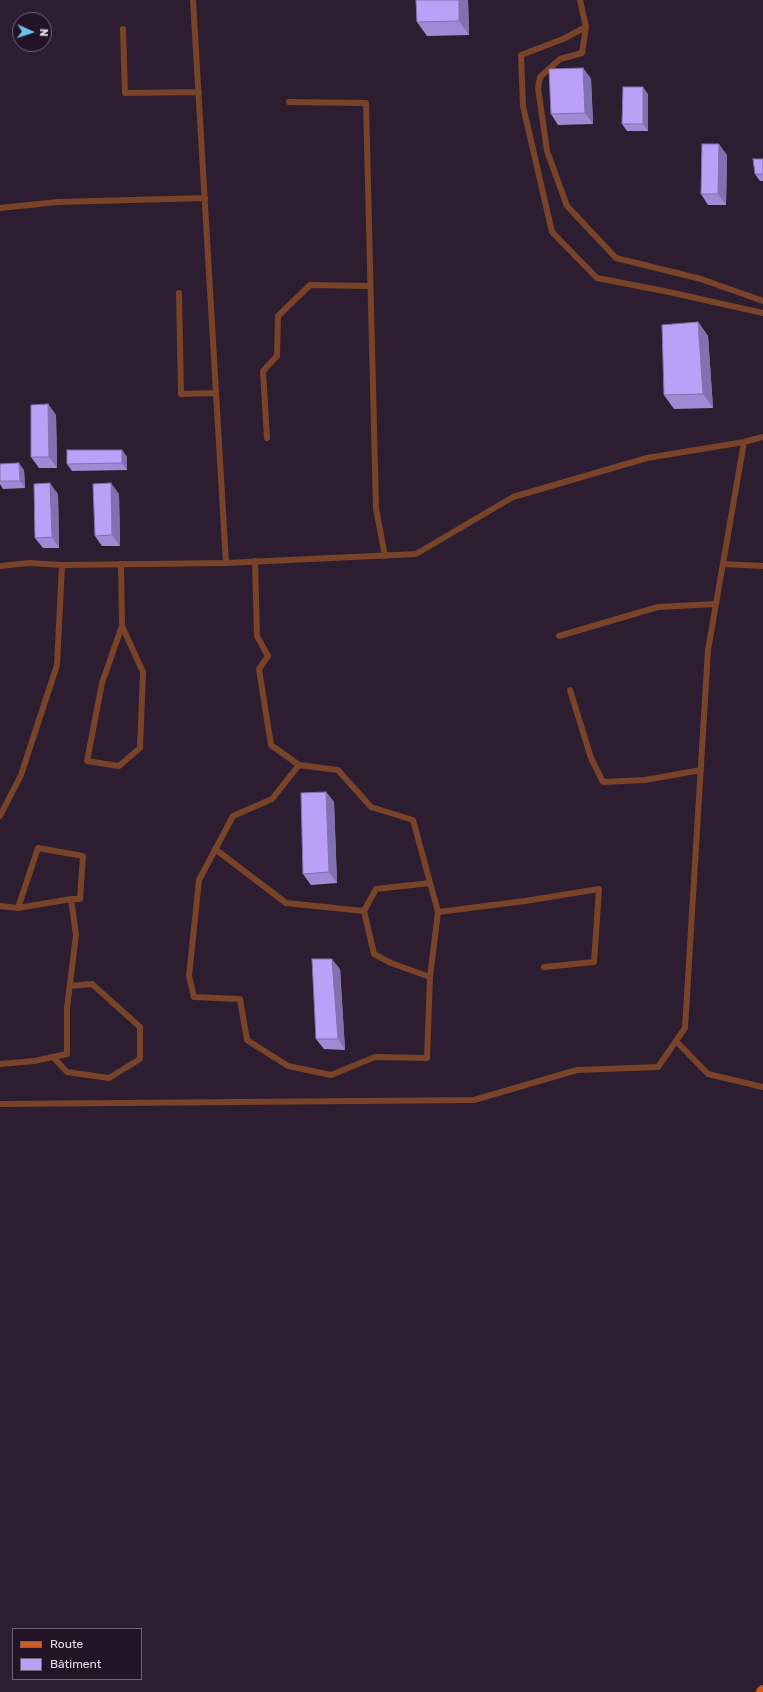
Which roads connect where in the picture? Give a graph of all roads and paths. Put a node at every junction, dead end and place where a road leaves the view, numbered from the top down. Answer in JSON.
{"nodes":[{"id":1,"x":193,"y":0,"type":"edge"},
{"id":2,"x":580,"y":0,"type":"edge"},
{"id":3,"x":586,"y":27,"type":"junction"},
{"id":4,"x":124,"y":29,"type":"dead end"},
{"id":5,"x":199,"y":92,"type":"junction"},
{"id":6,"x":288,"y":102,"type":"dead end"},
{"id":7,"x":205,"y":198,"type":"junction"},
{"id":8,"x":0,"y":208,"type":"edge"},
{"id":9,"x":370,"y":286,"type":"junction"},
{"id":10,"x":179,"y":293,"type":"dead end"},
{"id":11,"x":763,"y":302,"type":"edge"},
{"id":12,"x":763,"y":313,"type":"edge"},
{"id":13,"x":216,"y":393,"type":"junction"},
{"id":14,"x":763,"y":437,"type":"edge"},
{"id":15,"x":267,"y":438,"type":"dead end"},
{"id":16,"x":744,"y":442,"type":"junction"},
{"id":17,"x":385,"y":556,"type":"junction"},
{"id":18,"x":255,"y":561,"type":"junction"},
{"id":19,"x":226,"y":563,"type":"junction"},
{"id":20,"x":121,"y":564,"type":"junction"},
{"id":21,"x":723,"y":564,"type":"junction"},
{"id":22,"x":62,"y":565,"type":"junction"},
{"id":23,"x":0,"y":566,"type":"edge"},
{"id":24,"x":763,"y":566,"type":"edge"},
{"id":25,"x":716,"y":604,"type":"junction"},
{"id":26,"x":122,"y":626,"type":"junction"},
{"id":27,"x":559,"y":636,"type":"dead end"},
{"id":28,"x":570,"y":690,"type":"dead end"},
{"id":29,"x":299,"y":765,"type":"junction"},
{"id":30,"x":701,"y":770,"type":"junction"},
{"id":31,"x":0,"y":816,"type":"edge"},
{"id":32,"x":215,"y":849,"type":"junction"},
{"id":33,"x":430,"y":883,"type":"junction"},
{"id":34,"x":71,"y":899,"type":"junction"},
{"id":35,"x":0,"y":906,"type":"edge"},
{"id":36,"x":18,"y":908,"type":"junction"},
{"id":37,"x":364,"y":911,"type":"junction"},
{"id":38,"x":438,"y":912,"type":"junction"},
{"id":39,"x":544,"y":967,"type":"dead end"},
{"id":40,"x":430,"y":977,"type":"junction"},
{"id":41,"x":70,"y":986,"type":"junction"},
{"id":42,"x":676,"y":1041,"type":"junction"},
{"id":43,"x":53,"y":1057,"type":"junction"},
{"id":44,"x":0,"y":1064,"type":"edge"},
{"id":45,"x":763,"y":1087,"type":"edge"},
{"id":46,"x":0,"y":1104,"type":"edge"}],
"edges":[{"from":1,"to":5,"type":"lane"},
{"from":2,"to":3,"type":"lane"},
{"from":3,"to":11,"type":"lane"},
{"from":3,"to":12,"type":"lane"},
{"from":4,"to":5,"type":"lane"},
{"from":5,"to":7,"type":"lane"},
{"from":6,"to":9,"type":"lane"},
{"from":7,"to":8,"type":"lane"},
{"from":7,"to":13,"type":"lane"},
{"from":9,"to":15,"type":"lane"},
{"from":9,"to":17,"type":"lane"},
{"from":10,"to":13,"type":"lane"},
{"from":13,"to":19,"type":"lane"},
{"from":14,"to":16,"type":"lane"},
{"from":16,"to":17,"type":"lane"},
{"from":16,"to":21,"type":"lane"},
{"from":17,"to":18,"type":"lane"},
{"from":18,"to":19,"type":"lane"},
{"from":18,"to":29,"type":"lane"},
{"from":19,"to":20,"type":"lane"},
{"from":20,"to":22,"type":"lane"},
{"from":20,"to":26,"type":"lane"},
{"from":21,"to":24,"type":"lane"},
{"from":21,"to":25,"type":"lane"},
{"from":22,"to":23,"type":"lane"},
{"from":22,"to":31,"type":"lane"},
{"from":25,"to":27,"type":"lane"},
{"from":25,"to":30,"type":"lane"},
{"from":26,"to":26,"type":"lane"},
{"from":28,"to":30,"type":"lane"},
{"from":29,"to":32,"type":"lane"},
{"from":29,"to":33,"type":"lane"},
{"from":30,"to":42,"type":"lane"},
{"from":32,"to":37,"type":"lane"},
{"from":32,"to":40,"type":"lane"},
{"from":33,"to":37,"type":"lane"},
{"from":33,"to":38,"type":"lane"},
{"from":34,"to":36,"type":"lane"},
{"from":34,"to":36,"type":"lane"},
{"from":34,"to":41,"type":"lane"},
{"from":35,"to":36,"type":"lane"},
{"from":37,"to":40,"type":"lane"},
{"from":38,"to":39,"type":"lane"},
{"from":38,"to":40,"type":"lane"},
{"from":41,"to":43,"type":"lane"},
{"from":41,"to":43,"type":"lane"},
{"from":42,"to":45,"type":"lane"},
{"from":42,"to":46,"type":"lane"},
{"from":43,"to":44,"type":"lane"}]}
